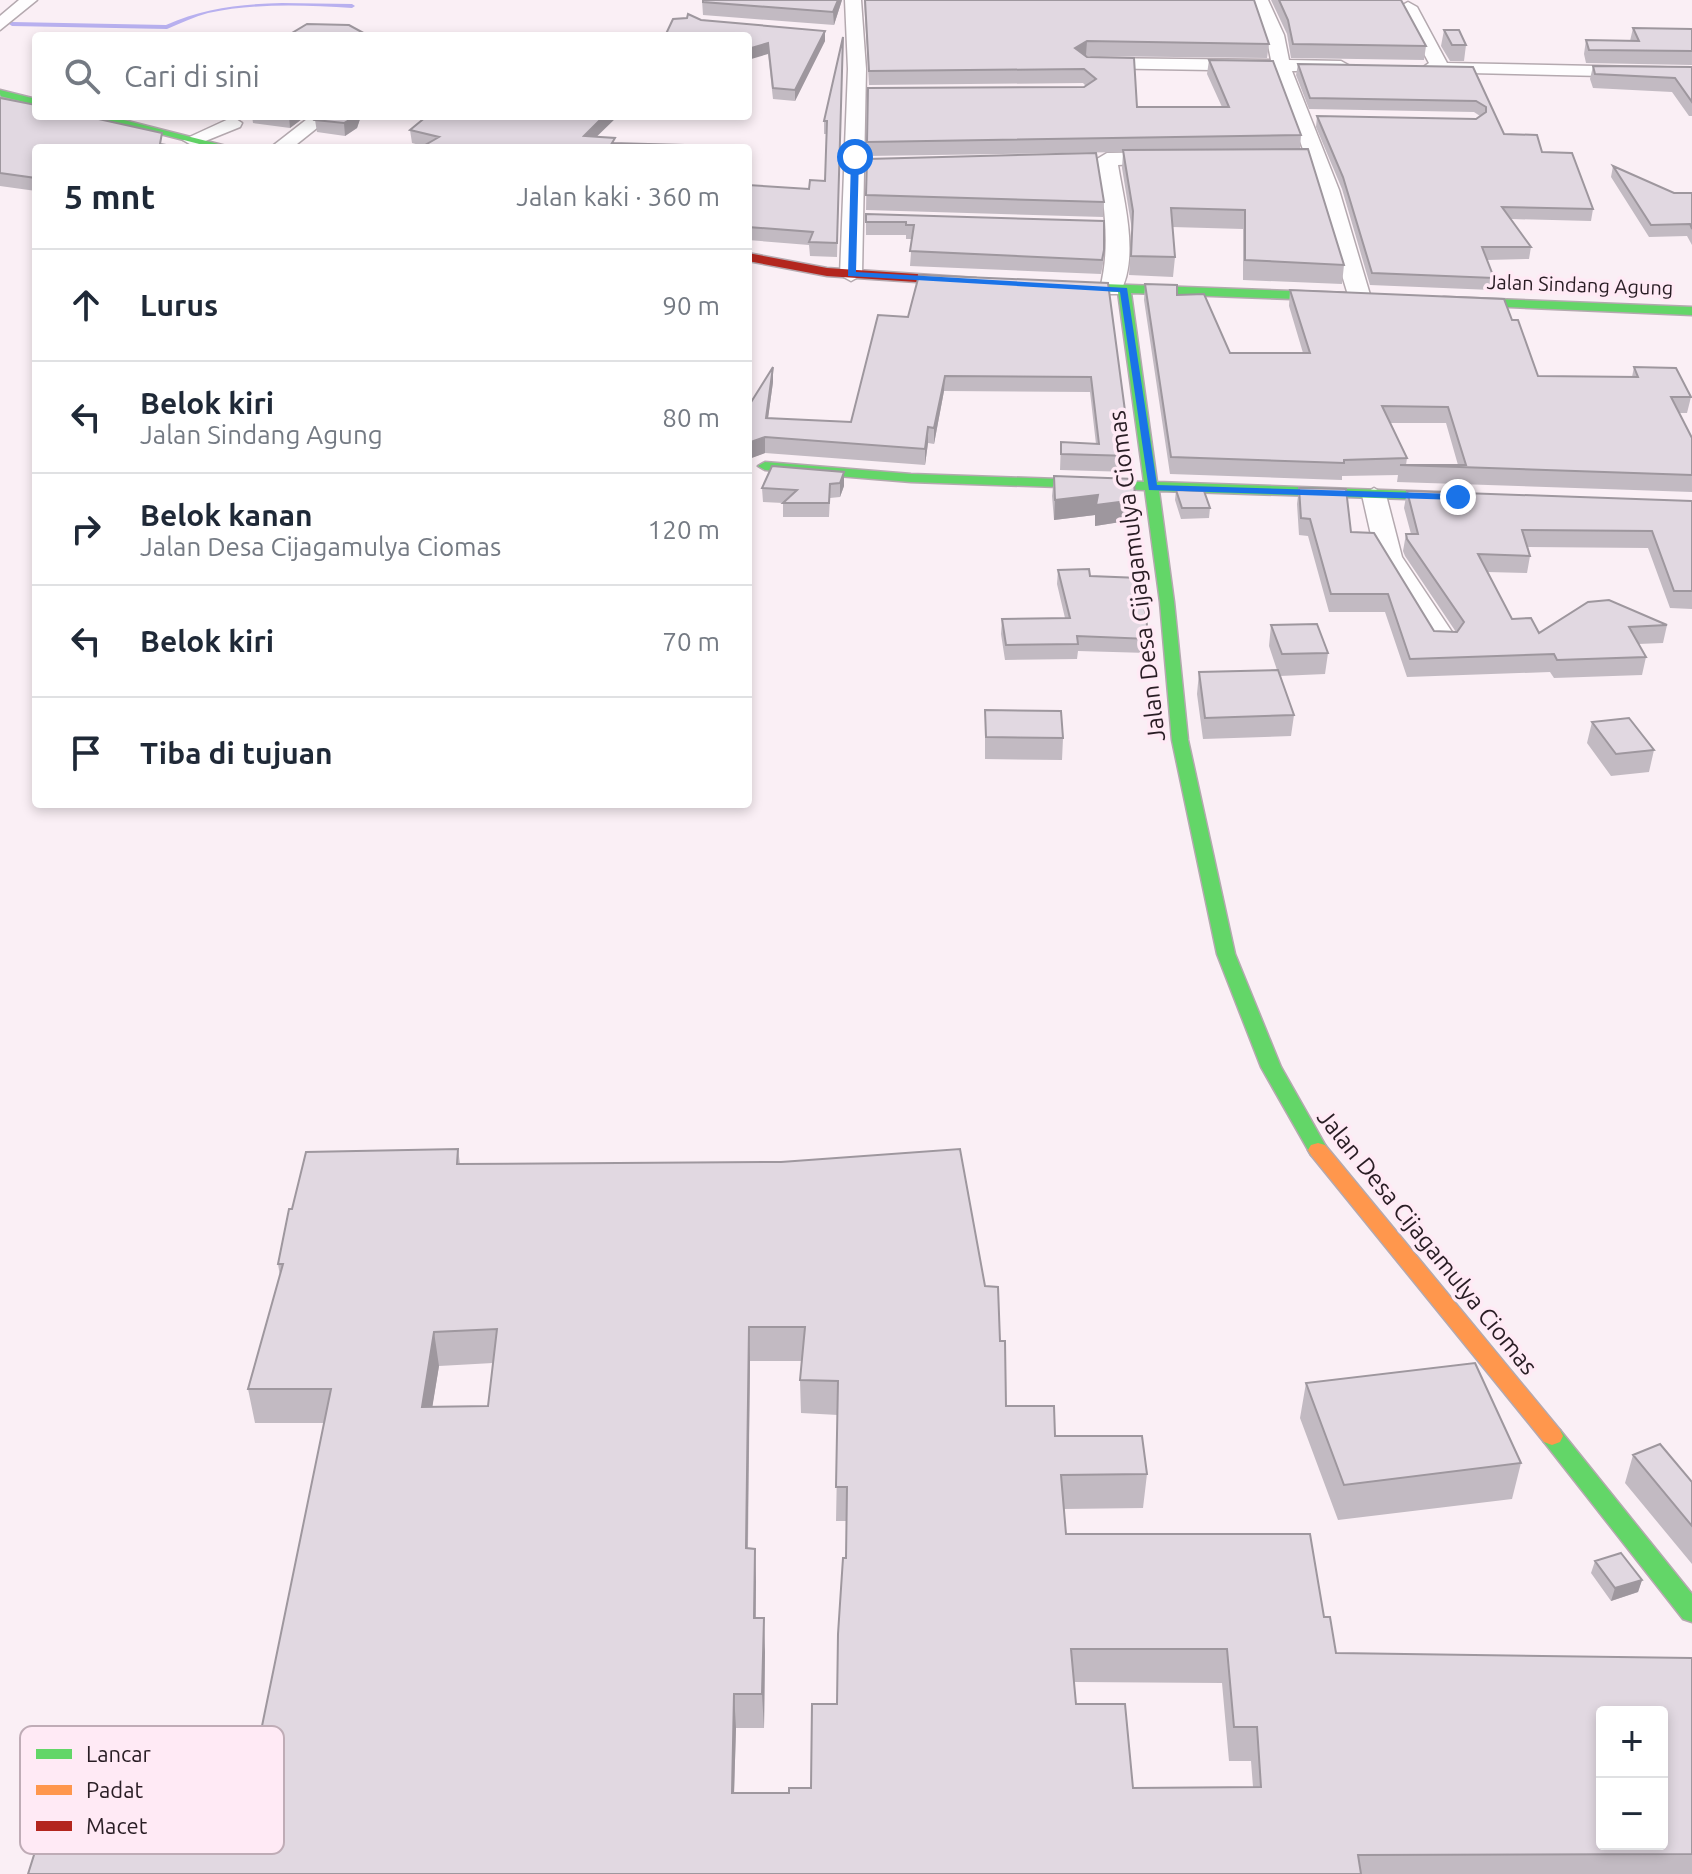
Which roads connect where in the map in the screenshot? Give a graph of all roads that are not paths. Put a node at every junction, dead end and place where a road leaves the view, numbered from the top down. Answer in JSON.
{"nodes":[{"id":1,"x":29,"y":0,"type":"edge"},
{"id":2,"x":853,"y":0,"type":"edge"},
{"id":3,"x":1260,"y":0,"type":"edge"},
{"id":4,"x":1408,"y":7,"type":"edge"},
{"id":5,"x":0,"y":25,"type":"edge"},
{"id":6,"x":831,"y":32,"type":"dead end"},
{"id":7,"x":856,"y":35,"type":"junction"},
{"id":8,"x":1086,"y":63,"type":"edge"},
{"id":9,"x":1281,"y":65,"type":"junction"},
{"id":10,"x":1353,"y":66,"type":"edge"},
{"id":11,"x":1412,"y":67,"type":"edge"},
{"id":12,"x":1441,"y":68,"type":"junction"},
{"id":13,"x":1692,"y":73,"type":"edge"},
{"id":14,"x":0,"y":93,"type":"edge"},
{"id":15,"x":32,"y":101,"type":"edge"},
{"id":16,"x":111,"y":120,"type":"edge"},
{"id":17,"x":318,"y":120,"type":"edge"},
{"id":18,"x":233,"y":123,"type":"dead end"},
{"id":19,"x":193,"y":140,"type":"junction"},
{"id":20,"x":211,"y":144,"type":"edge"},
{"id":21,"x":285,"y":144,"type":"edge"},
{"id":22,"x":1190,"y":158,"type":"edge"},
{"id":23,"x":1253,"y":158,"type":"edge"},
{"id":24,"x":1316,"y":158,"type":"junction"},
{"id":25,"x":853,"y":219,"type":"junction"},
{"id":26,"x":879,"y":219,"type":"edge"},
{"id":27,"x":752,"y":258,"type":"edge"},
{"id":28,"x":851,"y":275,"type":"junction"},
{"id":29,"x":993,"y":283,"type":"edge"},
{"id":30,"x":1037,"y":285,"type":"edge"},
{"id":31,"x":1117,"y":289,"type":"junction"},
{"id":32,"x":1366,"y":298,"type":"joint"},
{"id":33,"x":1432,"y":301,"type":"edge"},
{"id":34,"x":1692,"y":311,"type":"edge"},
{"id":35,"x":765,"y":466,"type":"dead end"},
{"id":36,"x":1152,"y":488,"type":"junction"},
{"id":37,"x":1374,"y":495,"type":"junction"},
{"id":38,"x":1489,"y":498,"type":"edge"},
{"id":39,"x":1444,"y":641,"type":"edge"},
{"id":40,"x":1692,"y":1612,"type":"edge"}],
"edges":[{"from":1,"to":5,"type":"street"},
{"from":2,"to":7,"type":"street"},
{"from":3,"to":9,"type":"street"},
{"from":4,"to":12,"type":"street"},
{"from":6,"to":7,"type":"street"},
{"from":7,"to":25,"type":"street"},
{"from":8,"to":9,"type":"street"},
{"from":9,"to":10,"type":"street"},
{"from":9,"to":24,"type":"street"},
{"from":11,"to":12,"type":"street"},
{"from":12,"to":13,"type":"street"},
{"from":14,"to":15,"type":"street"},
{"from":16,"to":19,"type":"street"},
{"from":17,"to":21,"type":"street"},
{"from":18,"to":19,"type":"street"},
{"from":19,"to":20,"type":"street"},
{"from":22,"to":31,"type":"street"},
{"from":23,"to":24,"type":"street"},
{"from":24,"to":32,"type":"street"},
{"from":25,"to":26,"type":"street"},
{"from":25,"to":28,"type":"street"},
{"from":27,"to":28,"type":"street"},
{"from":28,"to":29,"type":"street"},
{"from":30,"to":31,"type":"street"},
{"from":31,"to":32,"type":"street"},
{"from":31,"to":36,"type":"street","name":"Jalan Desa Cijagamulya Ciomas"},
{"from":33,"to":34,"type":"street","name":"Jalan Sindang Agung"},
{"from":35,"to":36,"type":"street"},
{"from":36,"to":37,"type":"street"},
{"from":36,"to":40,"type":"street","name":"Jalan Desa Cijagamulya Ciomas"},
{"from":37,"to":38,"type":"street"},
{"from":37,"to":39,"type":"street"}]}
